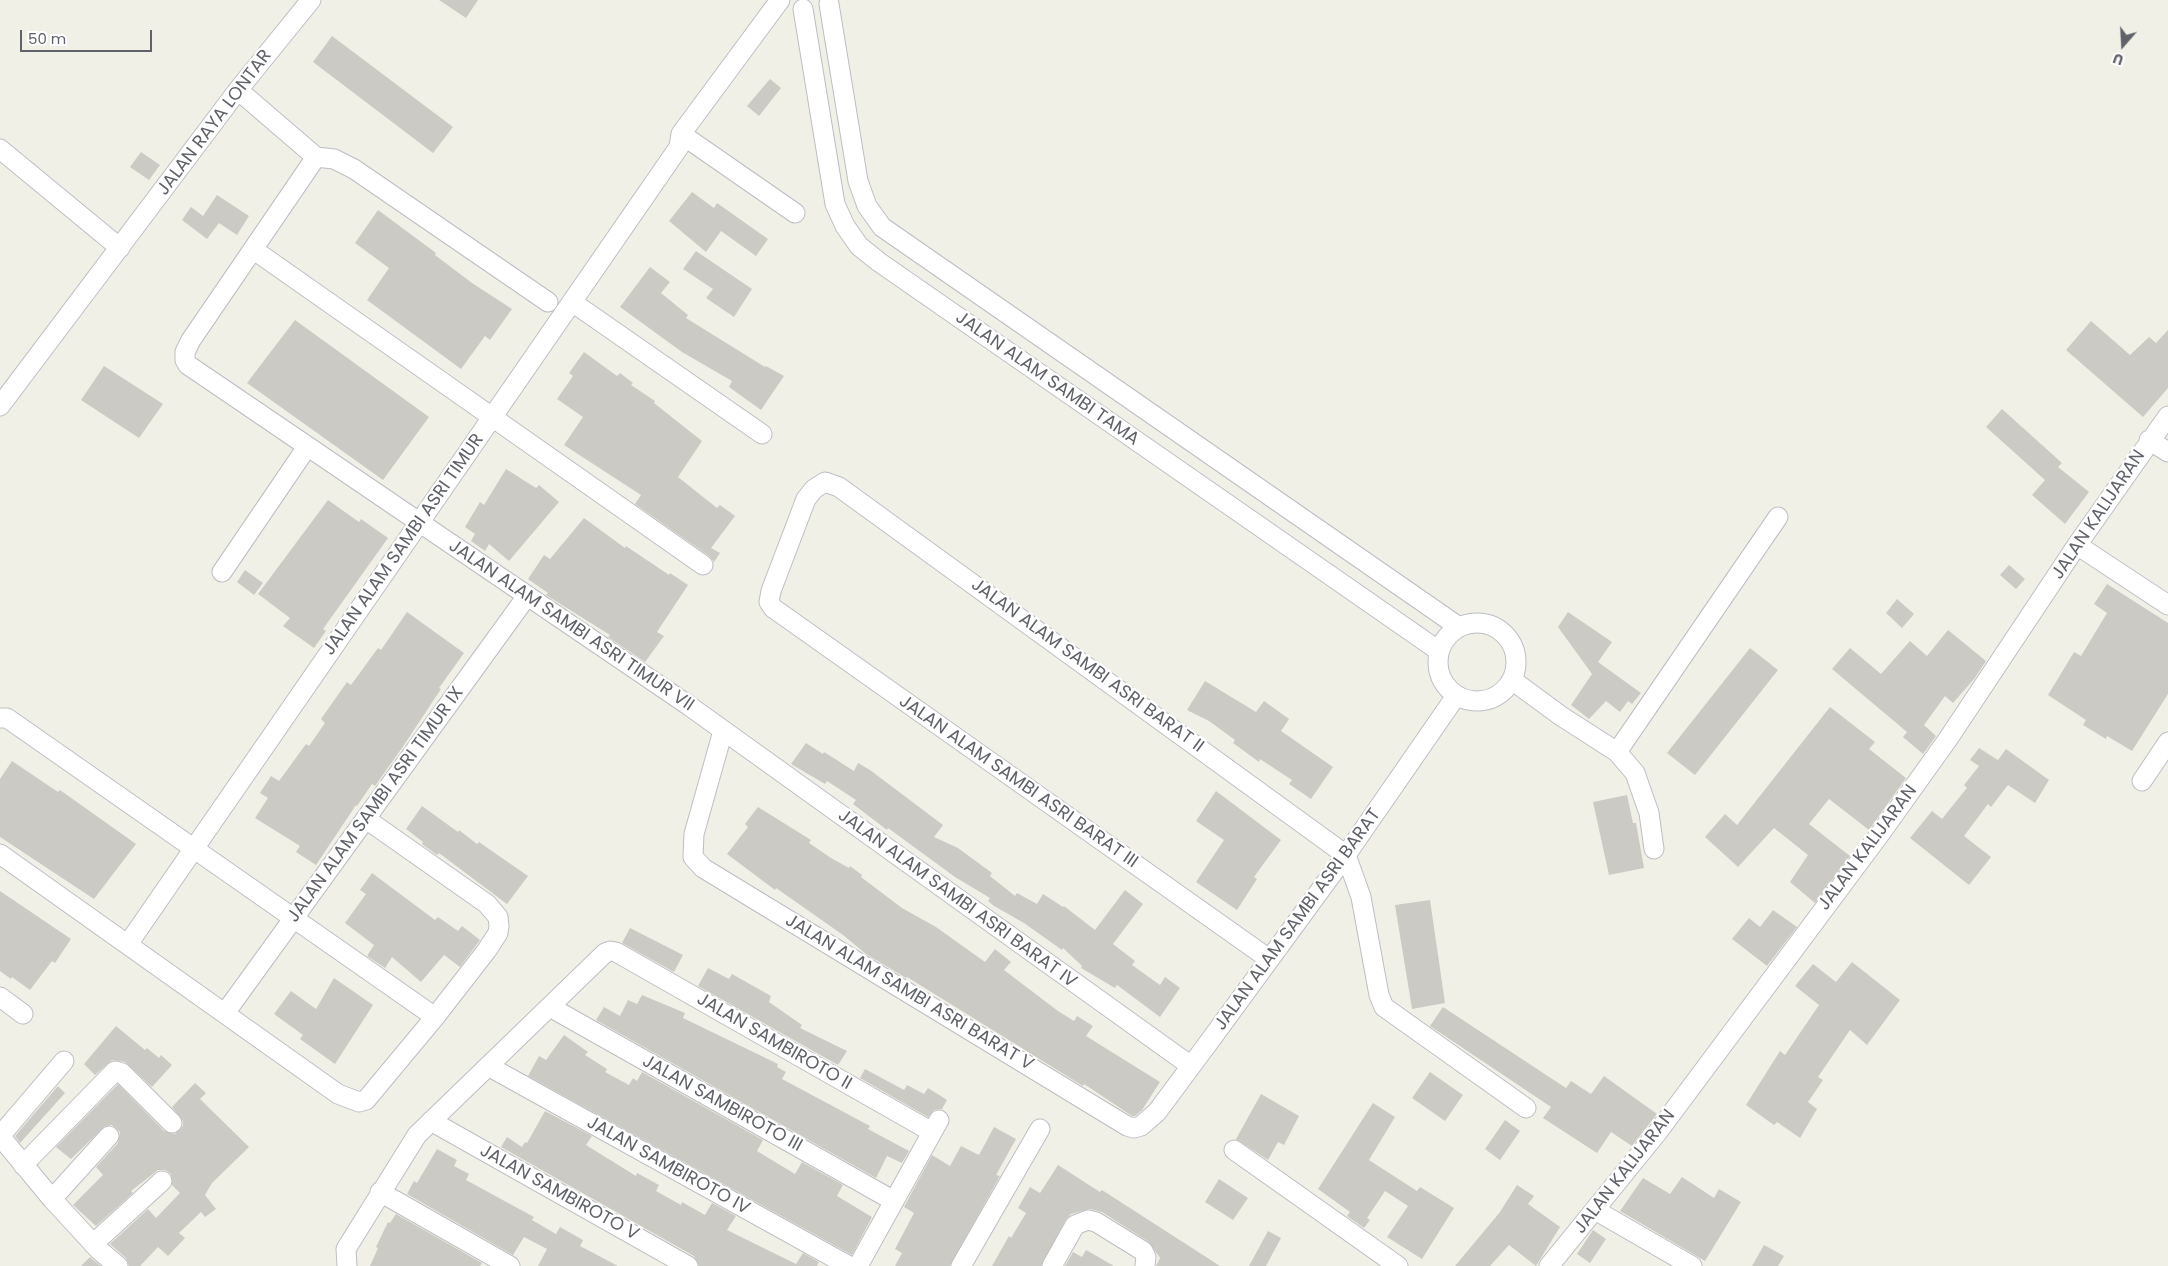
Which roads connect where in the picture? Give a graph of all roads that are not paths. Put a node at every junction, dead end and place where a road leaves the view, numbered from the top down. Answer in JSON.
{"nodes":[{"id":1,"x":311,"y":0,"type":"edge"},
{"id":2,"x":832,"y":2,"type":"edge"},
{"id":3,"x":789,"y":3,"type":"edge"},
{"id":4,"x":238,"y":90,"type":"junction"},
{"id":5,"x":684,"y":141,"type":"junction"},
{"id":6,"x":0,"y":149,"type":"edge"},
{"id":7,"x":316,"y":157,"type":"junction"},
{"id":8,"x":795,"y":213,"type":"dead end"},
{"id":9,"x":120,"y":248,"type":"junction"},
{"id":10,"x":254,"y":250,"type":"junction"},
{"id":11,"x":548,"y":302,"type":"dead end"},
{"id":12,"x":572,"y":302,"type":"junction"},
{"id":13,"x":0,"y":406,"type":"edge"},
{"id":14,"x":2168,"y":416,"type":"edge"},
{"id":15,"x":493,"y":417,"type":"junction"},
{"id":16,"x":762,"y":434,"type":"dead end"},
{"id":17,"x":2149,"y":440,"type":"junction"},
{"id":18,"x":307,"y":447,"type":"junction"},
{"id":19,"x":2168,"y":452,"type":"edge"},
{"id":20,"x":825,"y":482,"type":"joint"},
{"id":21,"x":1778,"y":517,"type":"dead end"},
{"id":22,"x":419,"y":523,"type":"junction"},
{"id":23,"x":2078,"y":545,"type":"junction"},
{"id":24,"x":703,"y":565,"type":"dead end"},
{"id":25,"x":222,"y":572,"type":"dead end"},
{"id":26,"x":527,"y":596,"type":"junction"},
{"id":27,"x":2168,"y":605,"type":"edge"},
{"id":28,"x":1459,"y":627,"type":"junction"},
{"id":29,"x":1439,"y":651,"type":"junction"},
{"id":30,"x":1512,"y":680,"type":"junction"},
{"id":31,"x":1456,"y":696,"type":"junction"},
{"id":32,"x":0,"y":718,"type":"edge"},
{"id":33,"x":719,"y":728,"type":"junction"},
{"id":34,"x":2168,"y":742,"type":"edge"},
{"id":35,"x":1617,"y":752,"type":"junction"},
{"id":36,"x":2142,"y":781,"type":"dead end"},
{"id":37,"x":366,"y":819,"type":"junction"},
{"id":38,"x":193,"y":850,"type":"junction"},
{"id":39,"x":1654,"y":850,"type":"dead end"},
{"id":40,"x":0,"y":854,"type":"edge"},
{"id":41,"x":1346,"y":855,"type":"junction"},
{"id":42,"x":294,"y":919,"type":"junction"},
{"id":43,"x":128,"y":944,"type":"junction"},
{"id":44,"x":1269,"y":959,"type":"junction"},
{"id":45,"x":0,"y":997,"type":"edge"},
{"id":46,"x":550,"y":1007,"type":"junction"},
{"id":47,"x":225,"y":1013,"type":"junction"},
{"id":48,"x":23,"y":1014,"type":"dead end"},
{"id":49,"x":435,"y":1017,"type":"junction"},
{"id":50,"x":64,"y":1061,"type":"dead end"},
{"id":51,"x":488,"y":1066,"type":"junction"},
{"id":52,"x":1191,"y":1066,"type":"junction"},
{"id":53,"x":1526,"y":1108,"type":"dead end"},
{"id":54,"x":431,"y":1121,"type":"junction"},
{"id":55,"x":172,"y":1123,"type":"dead end"},
{"id":56,"x":1127,"y":1126,"type":"joint"},
{"id":57,"x":1040,"y":1129,"type":"dead end"},
{"id":58,"x":0,"y":1136,"type":"edge"},
{"id":59,"x":109,"y":1136,"type":"dead end"},
{"id":60,"x":1234,"y":1150,"type":"dead end"},
{"id":61,"x":23,"y":1165,"type":"junction"},
{"id":62,"x":162,"y":1181,"type":"dead end"},
{"id":63,"x":380,"y":1192,"type":"junction"},
{"id":64,"x":52,"y":1199,"type":"junction"},
{"id":65,"x":894,"y":1201,"type":"junction"},
{"id":66,"x":1595,"y":1210,"type":"junction"},
{"id":67,"x":93,"y":1244,"type":"junction"},
{"id":68,"x":1144,"y":1258,"type":"edge"},
{"id":69,"x":118,"y":1266,"type":"edge"},
{"id":70,"x":347,"y":1266,"type":"edge"},
{"id":71,"x":510,"y":1266,"type":"edge"},
{"id":72,"x":688,"y":1266,"type":"edge"},
{"id":73,"x":849,"y":1266,"type":"edge"},
{"id":74,"x":858,"y":1266,"type":"edge"},
{"id":75,"x":961,"y":1266,"type":"edge"},
{"id":76,"x":1052,"y":1266,"type":"edge"},
{"id":77,"x":1398,"y":1266,"type":"edge"},
{"id":78,"x":1549,"y":1266,"type":"edge"},
{"id":79,"x":1692,"y":1266,"type":"edge"}],
"edges":[{"from":1,"to":4,"type":"street","name":"JALAN RAYA LONTAR"},
{"from":2,"to":3,"type":"street"},
{"from":2,"to":28,"type":"street","name":"JALAN ALAM SAMBI TAMA"},
{"from":3,"to":5,"type":"street","name":"JALAN ALAM SAMBI ASRI TIMUR"},
{"from":3,"to":29,"type":"street","name":"JALAN ALAM SAMBI TAMA"},
{"from":4,"to":7,"type":"street"},
{"from":4,"to":9,"type":"street","name":"JALAN RAYA LONTAR"},
{"from":5,"to":8,"type":"street"},
{"from":5,"to":12,"type":"street","name":"JALAN ALAM SAMBI ASRI TIMUR"},
{"from":6,"to":9,"type":"street"},
{"from":7,"to":10,"type":"street"},
{"from":7,"to":11,"type":"street"},
{"from":9,"to":13,"type":"street","name":"JALAN RAYA LONTAR"},
{"from":10,"to":15,"type":"street"},
{"from":10,"to":18,"type":"street","name":"JALAN ALAM SAMBI ASRI TIMUR VII"},
{"from":12,"to":15,"type":"street","name":"JALAN ALAM SAMBI ASRI TIMUR"},
{"from":12,"to":16,"type":"street"},
{"from":14,"to":17,"type":"street","name":"JALAN KALIJARAN"},
{"from":15,"to":22,"type":"street","name":"JALAN ALAM SAMBI ASRI TIMUR"},
{"from":15,"to":24,"type":"street"},
{"from":17,"to":19,"type":"street"},
{"from":17,"to":23,"type":"street","name":"JALAN KALIJARAN"},
{"from":18,"to":22,"type":"street","name":"JALAN ALAM SAMBI ASRI TIMUR VII"},
{"from":18,"to":25,"type":"street"},
{"from":20,"to":41,"type":"street","name":"JALAN ALAM SAMBI ASRI BARAT II"},
{"from":20,"to":44,"type":"street","name":"JALAN ALAM SAMBI ASRI BARAT III"},
{"from":21,"to":35,"type":"street"},
{"from":22,"to":26,"type":"street","name":"JALAN ALAM SAMBI ASRI TIMUR VII"},
{"from":22,"to":38,"type":"street","name":"JALAN ALAM SAMBI ASRI TIMUR"},
{"from":23,"to":27,"type":"street"},
{"from":23,"to":66,"type":"street","name":"JALAN KALIJARAN"},
{"from":26,"to":33,"type":"street","name":"JALAN ALAM SAMBI ASRI TIMUR VII"},
{"from":26,"to":37,"type":"street","name":"JALAN ALAM SAMBI ASRI TIMUR IX"},
{"from":28,"to":29,"type":"street"},
{"from":28,"to":30,"type":"street"},
{"from":29,"to":31,"type":"street"},
{"from":30,"to":31,"type":"street"},
{"from":30,"to":35,"type":"street"},
{"from":31,"to":41,"type":"street","name":"JALAN ALAM SAMBI ASRI BARAT"},
{"from":32,"to":38,"type":"street"},
{"from":33,"to":52,"type":"street","name":"JALAN ALAM SAMBI ASRI BARAT IV"},
{"from":33,"to":56,"type":"street","name":"JALAN ALAM SAMBI ASRI BARAT V"},
{"from":34,"to":36,"type":"street"},
{"from":35,"to":39,"type":"street"},
{"from":37,"to":42,"type":"street","name":"JALAN ALAM SAMBI ASRI TIMUR IX"},
{"from":37,"to":49,"type":"street"},
{"from":38,"to":42,"type":"street"},
{"from":38,"to":43,"type":"street","name":"JALAN ALAM SAMBI ASRI TIMUR"},
{"from":40,"to":43,"type":"street"},
{"from":41,"to":44,"type":"street","name":"JALAN ALAM SAMBI ASRI BARAT"},
{"from":41,"to":53,"type":"street"},
{"from":42,"to":47,"type":"street","name":"JALAN ALAM SAMBI ASRI TIMUR IX"},
{"from":42,"to":49,"type":"street"},
{"from":43,"to":47,"type":"street"},
{"from":44,"to":52,"type":"street","name":"JALAN ALAM SAMBI ASRI BARAT"},
{"from":45,"to":48,"type":"street"},
{"from":46,"to":51,"type":"street"},
{"from":46,"to":65,"type":"street","name":"JALAN SAMBIROTO III"},
{"from":46,"to":65,"type":"street","name":"JALAN SAMBIROTO II"},
{"from":47,"to":49,"type":"street"},
{"from":50,"to":58,"type":"street"},
{"from":51,"to":54,"type":"street"},
{"from":51,"to":73,"type":"street","name":"JALAN SAMBIROTO IV"},
{"from":52,"to":56,"type":"street","name":"JALAN ALAM SAMBI ASRI BARAT"},
{"from":54,"to":63,"type":"street"},
{"from":54,"to":72,"type":"street","name":"JALAN SAMBIROTO V"},
{"from":55,"to":61,"type":"street"},
{"from":57,"to":75,"type":"street"},
{"from":58,"to":61,"type":"street"},
{"from":59,"to":64,"type":"street"},
{"from":60,"to":77,"type":"street"},
{"from":61,"to":64,"type":"street"},
{"from":62,"to":67,"type":"street"},
{"from":63,"to":70,"type":"street"},
{"from":63,"to":71,"type":"street"},
{"from":64,"to":67,"type":"street"},
{"from":65,"to":74,"type":"street","name":"JALAN SAMBIROTO II"},
{"from":66,"to":78,"type":"street","name":"JALAN KALIJARAN"},
{"from":66,"to":79,"type":"street"},
{"from":67,"to":69,"type":"street"},
{"from":68,"to":76,"type":"street"}]}
